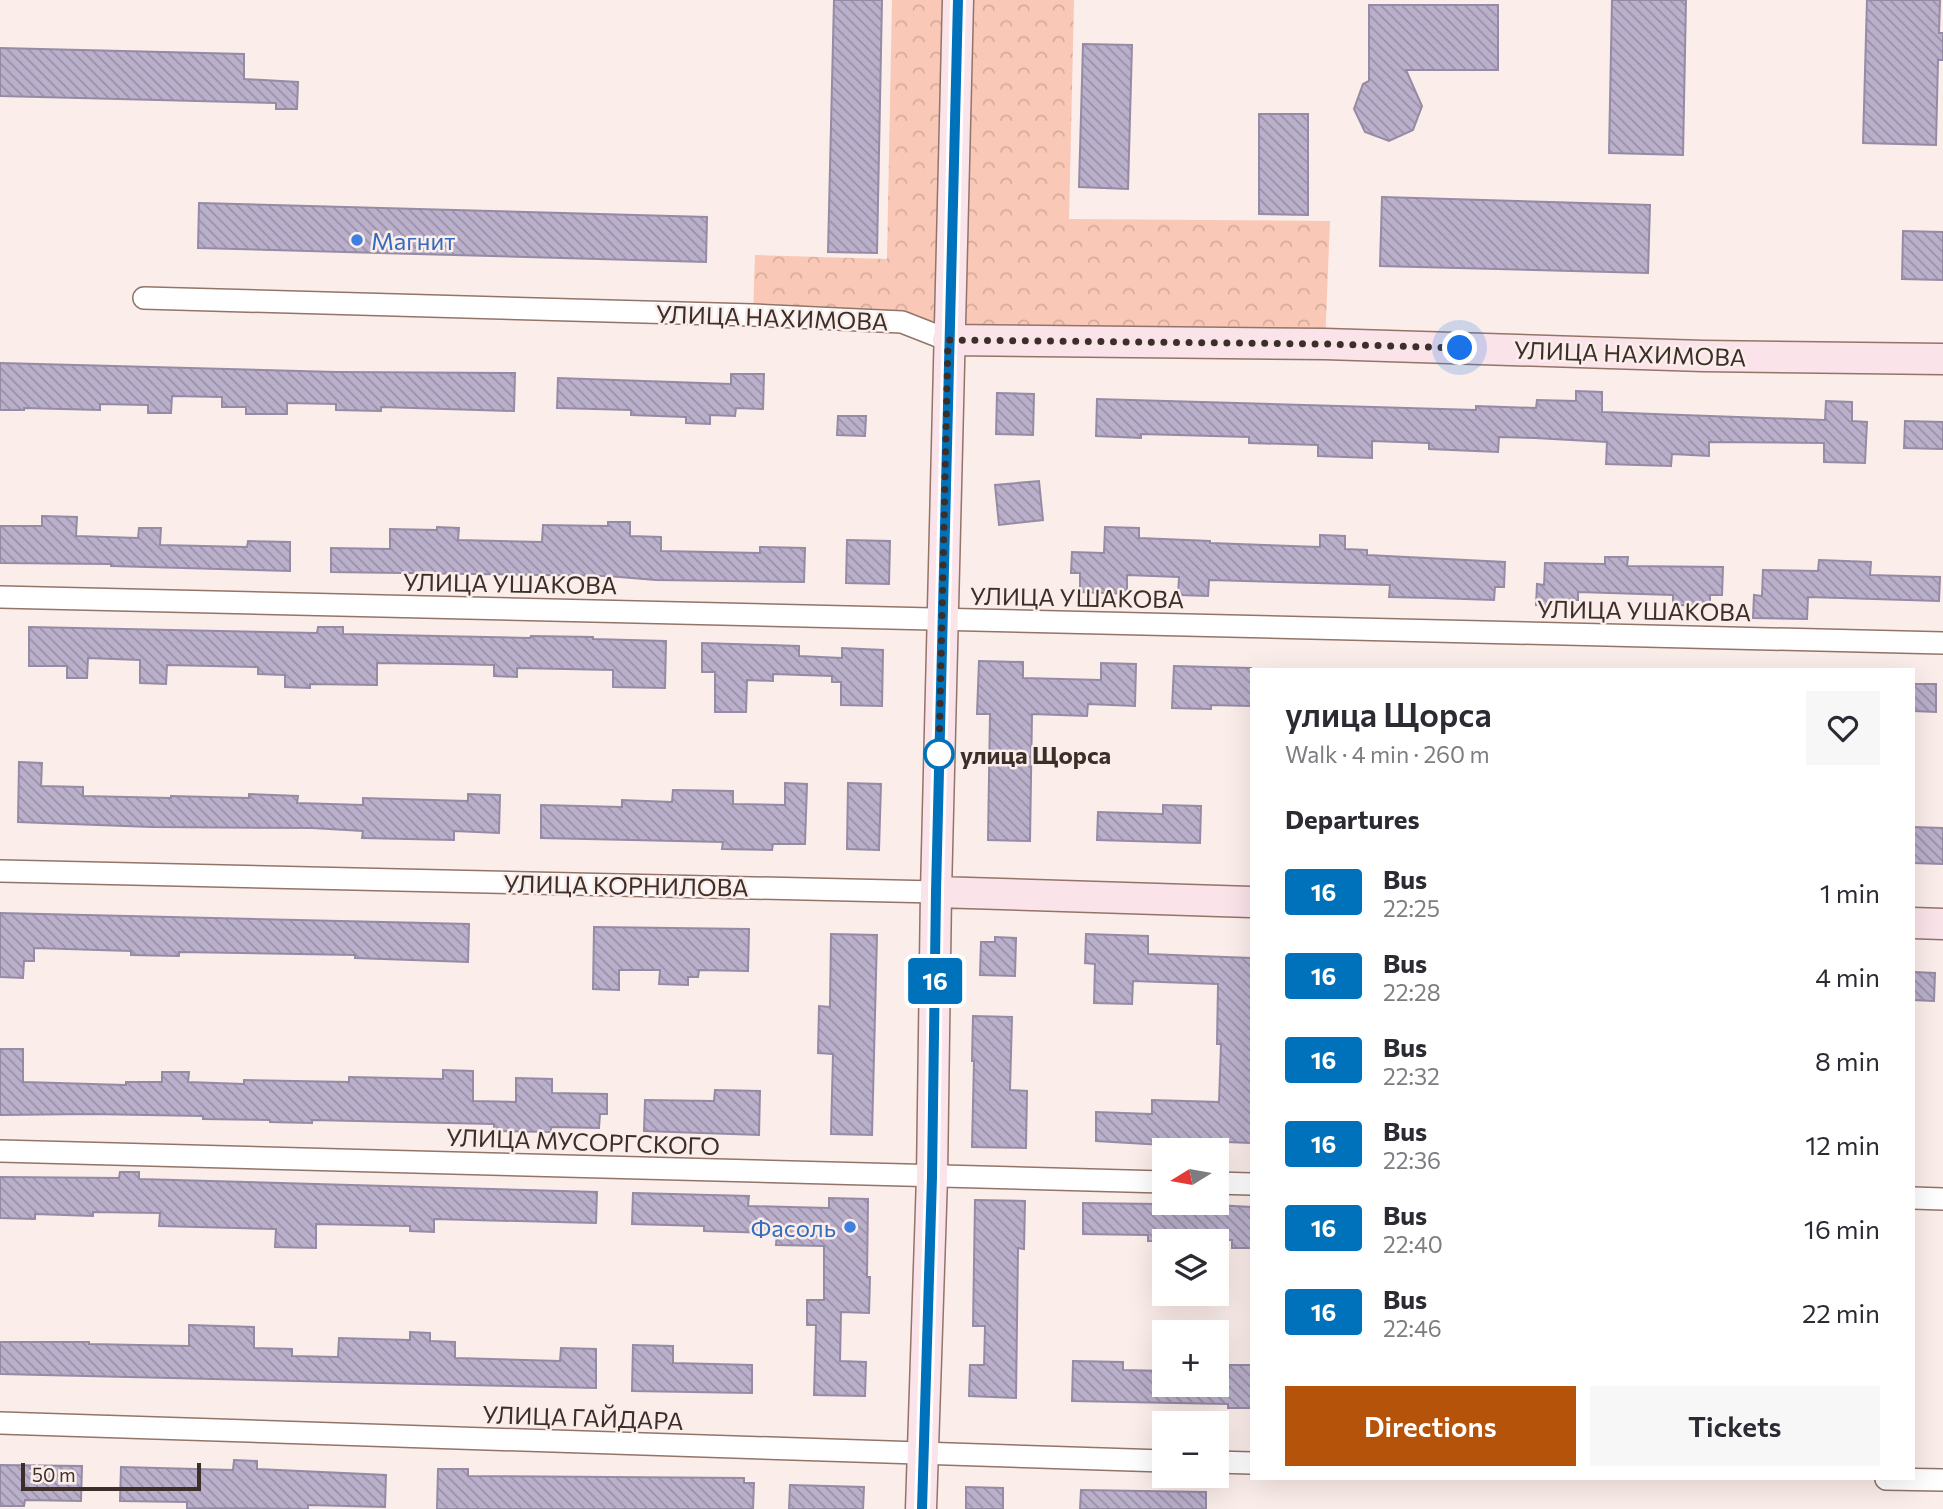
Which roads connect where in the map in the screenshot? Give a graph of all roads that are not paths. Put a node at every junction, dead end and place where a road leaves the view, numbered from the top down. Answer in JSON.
{"nodes":[{"id":1,"x":958,"y":0,"type":"edge"},
{"id":2,"x":144,"y":298,"type":"dead end"},
{"id":3,"x":948,"y":340,"type":"junction"},
{"id":4,"x":1943,"y":359,"type":"edge"},
{"id":5,"x":0,"y":597,"type":"edge"},
{"id":6,"x":942,"y":620,"type":"junction"},
{"id":7,"x":1943,"y":643,"type":"edge"},
{"id":8,"x":0,"y":871,"type":"edge"},
{"id":9,"x":936,"y":892,"type":"junction"},
{"id":10,"x":1250,"y":902,"type":"edge"},
{"id":11,"x":1915,"y":923,"type":"edge"},
{"id":12,"x":1943,"y":924,"type":"edge"},
{"id":13,"x":0,"y":1151,"type":"edge"},
{"id":14,"x":932,"y":1177,"type":"junction"},
{"id":15,"x":1152,"y":1182,"type":"edge"},
{"id":16,"x":1229,"y":1183,"type":"edge"},
{"id":17,"x":1250,"y":1184,"type":"edge"},
{"id":18,"x":1915,"y":1198,"type":"edge"},
{"id":19,"x":1943,"y":1199,"type":"edge"},
{"id":20,"x":0,"y":1423,"type":"edge"},
{"id":21,"x":923,"y":1455,"type":"junction"},
{"id":22,"x":1152,"y":1461,"type":"edge"},
{"id":23,"x":1229,"y":1462,"type":"edge"},
{"id":24,"x":1250,"y":1463,"type":"edge"},
{"id":25,"x":1915,"y":1480,"type":"edge"},
{"id":26,"x":1943,"y":1480,"type":"edge"},
{"id":27,"x":921,"y":1509,"type":"edge"}],
"edges":[{"from":1,"to":3,"type":"street"},
{"from":2,"to":3,"type":"street","name":"УЛИЦА НАХИМОВА"},
{"from":3,"to":4,"type":"street","name":"УЛИЦА НАХИМОВА"},
{"from":3,"to":6,"type":"street"},
{"from":5,"to":6,"type":"street","name":"УЛИЦА УШАКОВА"},
{"from":6,"to":7,"type":"street","name":"УЛИЦА УШАКОВА"},
{"from":6,"to":9,"type":"street"},
{"from":8,"to":9,"type":"street","name":"УЛИЦА КОРНИЛОВА"},
{"from":9,"to":10,"type":"street","name":"УЛИЦА КОРНИЛОВА"},
{"from":9,"to":14,"type":"street"},
{"from":11,"to":12,"type":"street"},
{"from":13,"to":14,"type":"street","name":"УЛИЦА МУСОРГСКОГО"},
{"from":14,"to":15,"type":"street","name":"УЛИЦА МУСОРГСКОГО"},
{"from":14,"to":21,"type":"street"},
{"from":16,"to":17,"type":"street"},
{"from":18,"to":19,"type":"street"},
{"from":20,"to":21,"type":"street","name":"УЛИЦА ГАЙДАРА"},
{"from":21,"to":22,"type":"street","name":"УЛИЦА ГАЙДАРА"},
{"from":21,"to":27,"type":"street"},
{"from":23,"to":24,"type":"street"},
{"from":25,"to":26,"type":"street"}]}
